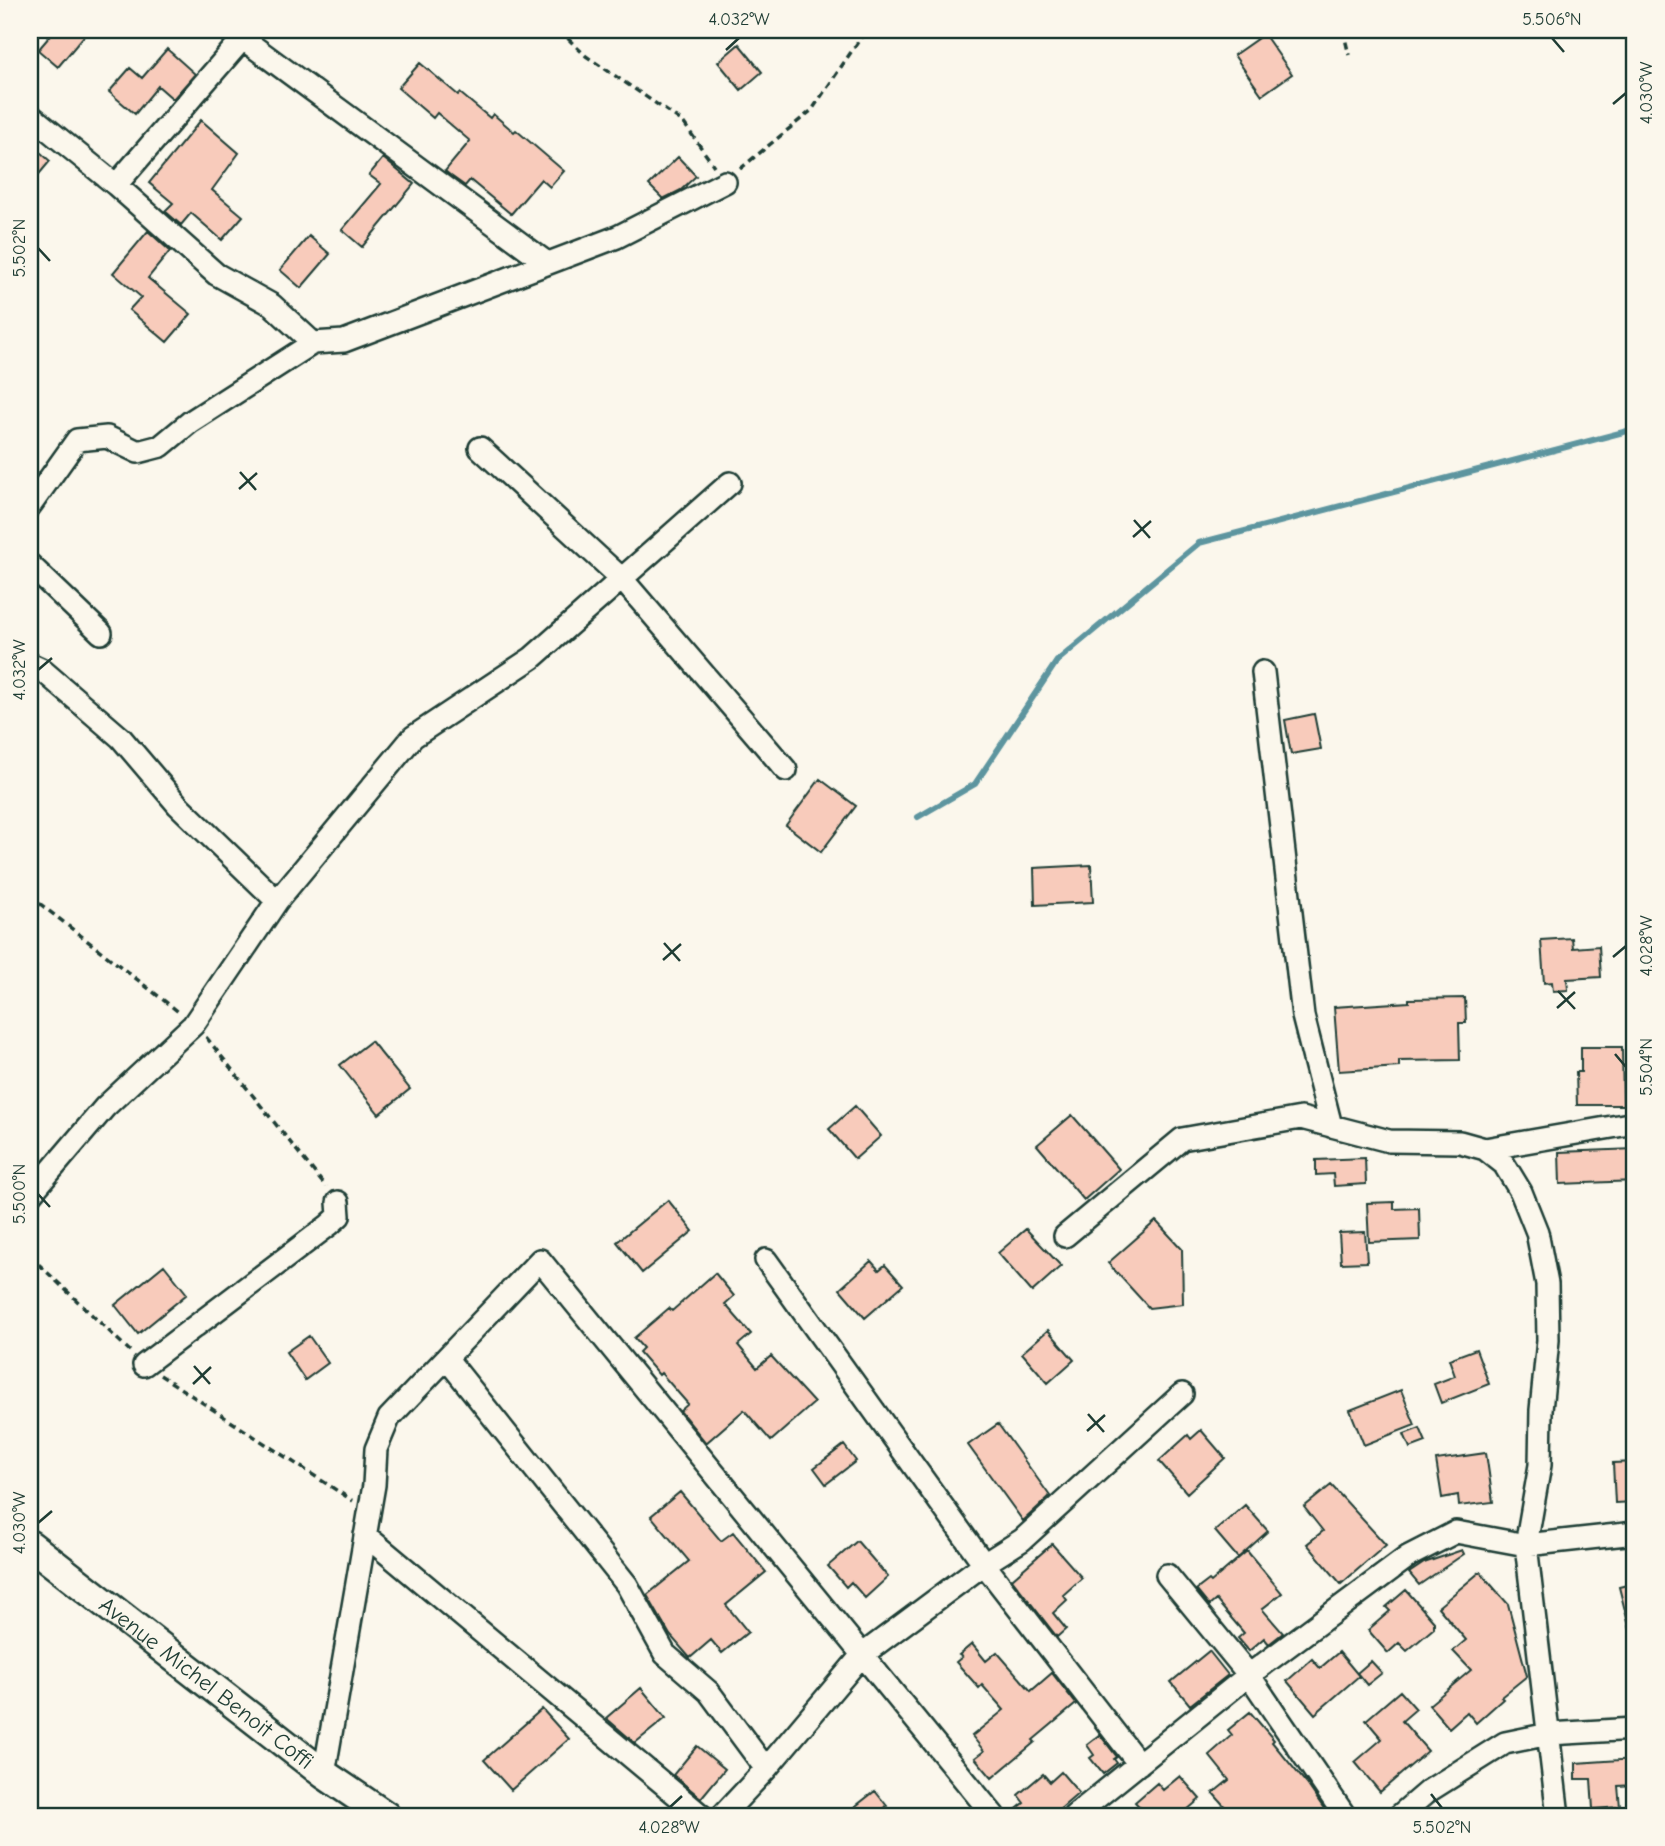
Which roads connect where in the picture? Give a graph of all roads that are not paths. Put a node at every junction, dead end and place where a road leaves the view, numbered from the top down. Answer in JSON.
{"nodes":[{"id":1,"x":241,"y":33,"type":"edge"},
{"id":2,"x":30,"y":115,"type":"edge"},
{"id":3,"x":725,"y":182,"type":"road end"},
{"id":4,"x":116,"y":185,"type":"junction"},
{"id":5,"x":547,"y":263,"type":"junction"},
{"id":6,"x":313,"y":343,"type":"junction"},
{"id":7,"x":480,"y":448,"type":"dead end"},
{"id":8,"x":730,"y":483,"type":"dead end"},
{"id":9,"x":30,"y":506,"type":"edge"},
{"id":10,"x":30,"y":565,"type":"edge"},
{"id":11,"x":622,"y":579,"type":"junction"},
{"id":12,"x":101,"y":634,"type":"dead end"},
{"id":13,"x":30,"y":664,"type":"edge"},
{"id":14,"x":1263,"y":672,"type":"dead end"},
{"id":15,"x":786,"y":770,"type":"dead end"},
{"id":16,"x":277,"y":901,"type":"junction"},
{"id":17,"x":1635,"y":1123,"type":"edge"},
{"id":18,"x":1331,"y":1126,"type":"junction"},
{"id":19,"x":1485,"y":1149,"type":"junction"},
{"id":20,"x":30,"y":1195,"type":"edge"},
{"id":21,"x":338,"y":1202,"type":"dead end"},
{"id":22,"x":1065,"y":1236,"type":"dead end"},
{"id":23,"x":766,"y":1260,"type":"dead end"},
{"id":24,"x":447,"y":1359,"type":"junction"},
{"id":25,"x":144,"y":1365,"type":"road end"},
{"id":26,"x":1182,"y":1394,"type":"dead end"},
{"id":27,"x":1635,"y":1534,"type":"edge"},
{"id":28,"x":365,"y":1535,"type":"junction"},
{"id":29,"x":30,"y":1545,"type":"edge"},
{"id":30,"x":1526,"y":1545,"type":"junction"},
{"id":31,"x":984,"y":1564,"type":"junction"},
{"id":32,"x":1167,"y":1575,"type":"dead end"},
{"id":33,"x":862,"y":1655,"type":"junction"},
{"id":34,"x":1249,"y":1675,"type":"junction"},
{"id":35,"x":1635,"y":1729,"type":"edge"},
{"id":36,"x":1549,"y":1734,"type":"junction"},
{"id":37,"x":1139,"y":1764,"type":"junction"},
{"id":38,"x":766,"y":1769,"type":"junction"},
{"id":39,"x":324,"y":1774,"type":"junction"},
{"id":40,"x":1096,"y":1810,"type":"edge"},
{"id":41,"x":386,"y":1816,"type":"edge"},
{"id":42,"x":702,"y":1816,"type":"edge"},
{"id":43,"x":722,"y":1816,"type":"edge"},
{"id":44,"x":994,"y":1816,"type":"edge"},
{"id":45,"x":1074,"y":1816,"type":"edge"},
{"id":46,"x":1345,"y":1816,"type":"edge"},
{"id":47,"x":1399,"y":1816,"type":"edge"},
{"id":48,"x":1558,"y":1816,"type":"edge"}],
"edges":[{"from":1,"to":4,"type":"street"},
{"from":1,"to":5,"type":"street"},
{"from":2,"to":4,"type":"street"},
{"from":3,"to":5,"type":"street"},
{"from":4,"to":6,"type":"street"},
{"from":5,"to":6,"type":"street"},
{"from":6,"to":9,"type":"street"},
{"from":7,"to":11,"type":"street"},
{"from":8,"to":11,"type":"street"},
{"from":10,"to":12,"type":"street"},
{"from":11,"to":15,"type":"street"},
{"from":11,"to":16,"type":"street"},
{"from":13,"to":16,"type":"street"},
{"from":14,"to":18,"type":"street"},
{"from":16,"to":20,"type":"street"},
{"from":17,"to":19,"type":"street"},
{"from":18,"to":19,"type":"street"},
{"from":18,"to":22,"type":"street"},
{"from":19,"to":30,"type":"street"},
{"from":21,"to":25,"type":"street"},
{"from":23,"to":31,"type":"street"},
{"from":24,"to":28,"type":"street"},
{"from":24,"to":33,"type":"street"},
{"from":24,"to":38,"type":"street"},
{"from":26,"to":31,"type":"street"},
{"from":27,"to":30,"type":"street"},
{"from":28,"to":39,"type":"street"},
{"from":28,"to":42,"type":"street"},
{"from":29,"to":39,"type":"street","name":"Avenue Michel Benoit Coffi"},
{"from":30,"to":34,"type":"street"},
{"from":30,"to":36,"type":"street"},
{"from":31,"to":33,"type":"street"},
{"from":31,"to":37,"type":"street"},
{"from":32,"to":34,"type":"street"},
{"from":33,"to":38,"type":"street"},
{"from":33,"to":44,"type":"street"},
{"from":34,"to":37,"type":"street"},
{"from":34,"to":46,"type":"street"},
{"from":35,"to":36,"type":"street"},
{"from":36,"to":47,"type":"street"},
{"from":36,"to":48,"type":"street"},
{"from":37,"to":40,"type":"street"},
{"from":38,"to":43,"type":"street"},
{"from":39,"to":41,"type":"street","name":"Avenue Michel Benoit Coffi"},
{"from":40,"to":45,"type":"street"}]}
